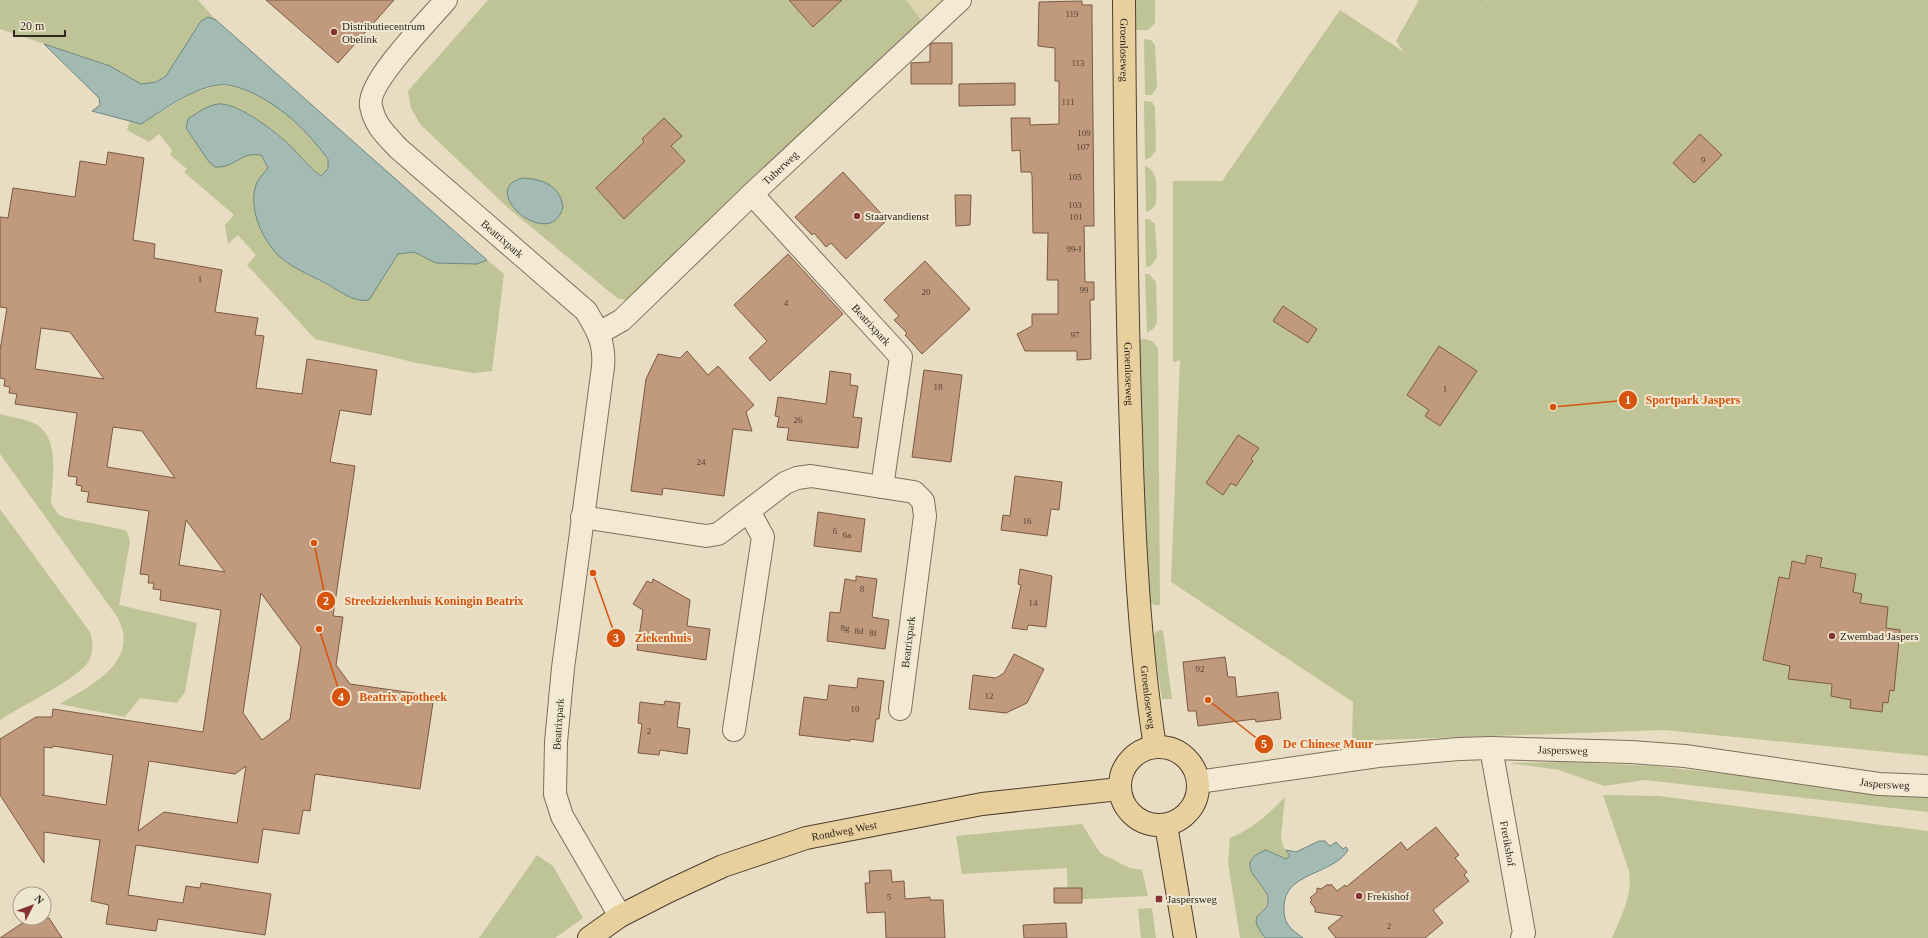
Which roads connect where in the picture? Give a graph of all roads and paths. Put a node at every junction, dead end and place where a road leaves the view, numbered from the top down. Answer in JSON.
{"nodes":[{"id":1,"x":446,"y":0,"type":"edge"},
{"id":2,"x":960,"y":0,"type":"edge"},
{"id":3,"x":1124,"y":0,"type":"edge"},
{"id":4,"x":752,"y":194,"type":"junction"},
{"id":5,"x":599,"y":333,"type":"junction"},
{"id":6,"x":882,"y":487,"type":"junction"},
{"id":7,"x":749,"y":510,"type":"junction"},
{"id":8,"x":582,"y":517,"type":"junction"},
{"id":9,"x":900,"y":709,"type":"dead end"},
{"id":10,"x":734,"y":730,"type":"dead end"},
{"id":11,"x":1155,"y":747,"type":"junction"},
{"id":12,"x":1491,"y":748,"type":"junction"},
{"id":13,"x":1198,"y":782,"type":"junction"},
{"id":14,"x":1928,"y":786,"type":"edge"},
{"id":15,"x":1119,"y":788,"type":"junction"},
{"id":16,"x":1166,"y":825,"type":"junction"},
{"id":17,"x":620,"y":916,"type":"junction"},
{"id":18,"x":589,"y":938,"type":"edge"},
{"id":19,"x":1185,"y":938,"type":"edge"},
{"id":20,"x":1522,"y":938,"type":"edge"}],
"edges":[{"from":1,"to":5,"type":"street","name":"Beatrixpark"},
{"from":2,"to":4,"type":"street","name":"Tuberweg"},
{"from":3,"to":11,"type":"main road","name":"Groenloseweg"},
{"from":4,"to":5,"type":"street","name":"Tuberweg"},
{"from":4,"to":6,"type":"street","name":"Beatrixpark"},
{"from":5,"to":8,"type":"street","name":"Beatrixpark"},
{"from":6,"to":7,"type":"street","name":"Beatrixpark"},
{"from":6,"to":9,"type":"street","name":"Beatrixpark"},
{"from":7,"to":8,"type":"street","name":"Beatrixpark"},
{"from":7,"to":10,"type":"street"},
{"from":8,"to":17,"type":"street","name":"Beatrixpark"},
{"from":11,"to":13,"type":"main road"},
{"from":11,"to":15,"type":"main road"},
{"from":12,"to":13,"type":"street","name":"Jaspersweg"},
{"from":12,"to":14,"type":"street","name":"Jaspersweg"},
{"from":12,"to":20,"type":"street","name":"Frerikshof"},
{"from":13,"to":16,"type":"main road"},
{"from":15,"to":16,"type":"main road"},
{"from":15,"to":17,"type":"main road","name":"Rondweg West"},
{"from":16,"to":19,"type":"main road"},
{"from":17,"to":18,"type":"main road","name":"Rondweg West"}]}
